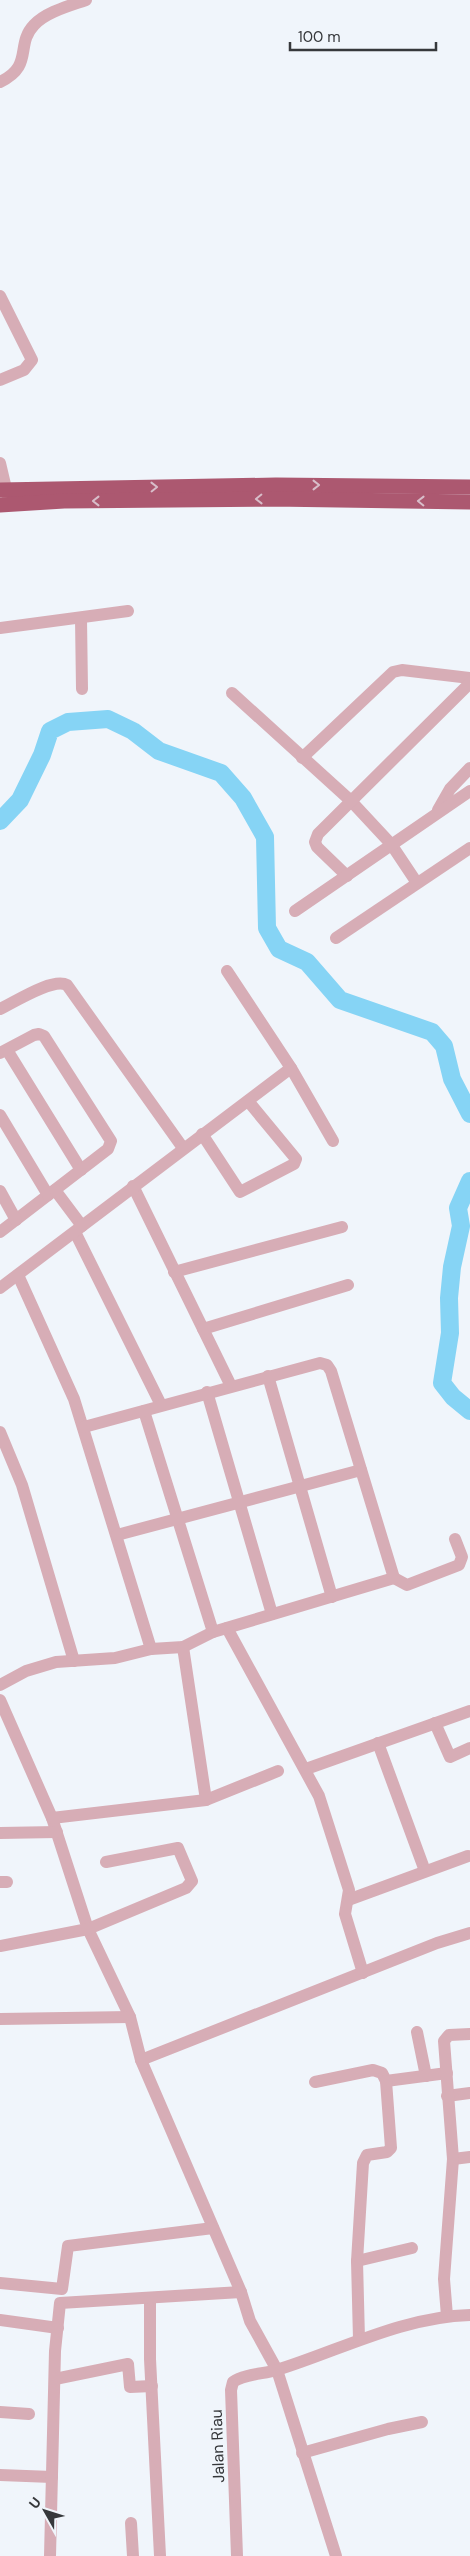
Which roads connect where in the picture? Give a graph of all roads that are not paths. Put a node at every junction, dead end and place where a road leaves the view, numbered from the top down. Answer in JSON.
{"nodes":[{"id":1,"x":86,"y":0,"type":"edge"},
{"id":2,"x":0,"y":82,"type":"edge"},
{"id":3,"x":0,"y":296,"type":"edge"},
{"id":4,"x":0,"y":380,"type":"edge"},
{"id":5,"x":0,"y":463,"type":"edge"},
{"id":6,"x":470,"y":487,"type":"edge"},
{"id":7,"x":377,"y":493,"type":"junction"},
{"id":8,"x":4,"y":497,"type":"edge"},
{"id":9,"x":470,"y":502,"type":"edge"},
{"id":10,"x":128,"y":611,"type":"dead end"},
{"id":11,"x":81,"y":619,"type":"junction"},
{"id":12,"x":0,"y":628,"type":"edge"},
{"id":13,"x":470,"y":678,"type":"edge"},
{"id":14,"x":470,"y":683,"type":"edge"},
{"id":15,"x":82,"y":689,"type":"dead end"},
{"id":16,"x":232,"y":693,"type":"dead end"},
{"id":17,"x":302,"y":758,"type":"junction"},
{"id":18,"x":470,"y":768,"type":"edge"},
{"id":19,"x":468,"y":795,"type":"edge"},
{"id":20,"x":351,"y":801,"type":"junction"},
{"id":21,"x":436,"y":813,"type":"junction"},
{"id":22,"x":391,"y":844,"type":"junction"},
{"id":23,"x":470,"y":848,"type":"edge"},
{"id":24,"x":347,"y":876,"type":"junction"},
{"id":25,"x":417,"y":883,"type":"junction"},
{"id":26,"x":295,"y":910,"type":"dead end"},
{"id":27,"x":336,"y":938,"type":"dead end"},
{"id":28,"x":226,"y":971,"type":"dead end"},
{"id":29,"x":0,"y":1010,"type":"edge"},
{"id":30,"x":3,"y":1052,"type":"edge"},
{"id":31,"x":291,"y":1068,"type":"junction"},
{"id":32,"x":248,"y":1100,"type":"junction"},
{"id":33,"x":0,"y":1116,"type":"edge"},
{"id":34,"x":202,"y":1134,"type":"junction"},
{"id":35,"x":333,"y":1142,"type":"dead end"},
{"id":36,"x":183,"y":1148,"type":"junction"},
{"id":37,"x":81,"y":1170,"type":"junction"},
{"id":38,"x":133,"y":1186,"type":"junction"},
{"id":39,"x":0,"y":1191,"type":"edge"},
{"id":40,"x":52,"y":1193,"type":"junction"},
{"id":41,"x":16,"y":1220,"type":"junction"},
{"id":42,"x":342,"y":1227,"type":"dead end"},
{"id":43,"x":79,"y":1229,"type":"junction"},
{"id":44,"x":0,"y":1232,"type":"edge"},
{"id":45,"x":174,"y":1272,"type":"junction"},
{"id":46,"x":18,"y":1275,"type":"junction"},
{"id":47,"x":348,"y":1285,"type":"dead end"},
{"id":48,"x":0,"y":1288,"type":"edge"},
{"id":49,"x":203,"y":1330,"type":"junction"},
{"id":50,"x":268,"y":1376,"type":"junction"},
{"id":51,"x":231,"y":1386,"type":"junction"},
{"id":52,"x":207,"y":1392,"type":"junction"},
{"id":53,"x":161,"y":1405,"type":"junction"},
{"id":54,"x":144,"y":1411,"type":"junction"},
{"id":55,"x":84,"y":1427,"type":"junction"},
{"id":56,"x":0,"y":1432,"type":"edge"},
{"id":57,"x":361,"y":1470,"type":"junction"},
{"id":58,"x":300,"y":1487,"type":"junction"},
{"id":59,"x":240,"y":1504,"type":"junction"},
{"id":60,"x":177,"y":1521,"type":"junction"},
{"id":61,"x":117,"y":1535,"type":"junction"},
{"id":62,"x":455,"y":1539,"type":"dead end"},
{"id":63,"x":394,"y":1578,"type":"junction"},
{"id":64,"x":332,"y":1597,"type":"junction"},
{"id":65,"x":272,"y":1614,"type":"junction"},
{"id":66,"x":227,"y":1628,"type":"junction"},
{"id":67,"x":213,"y":1632,"type":"junction"},
{"id":68,"x":183,"y":1646,"type":"junction"},
{"id":69,"x":151,"y":1649,"type":"junction"},
{"id":70,"x":74,"y":1661,"type":"junction"},
{"id":71,"x":0,"y":1686,"type":"edge"},
{"id":72,"x":0,"y":1700,"type":"edge"},
{"id":73,"x":470,"y":1710,"type":"edge"},
{"id":74,"x":435,"y":1722,"type":"junction"},
{"id":75,"x":378,"y":1743,"type":"junction"},
{"id":76,"x":470,"y":1748,"type":"edge"},
{"id":77,"x":306,"y":1769,"type":"junction"},
{"id":78,"x":278,"y":1771,"type":"dead end"},
{"id":79,"x":206,"y":1800,"type":"junction"},
{"id":80,"x":52,"y":1818,"type":"junction"},
{"id":81,"x":56,"y":1832,"type":"junction"},
{"id":82,"x":0,"y":1833,"type":"edge"},
{"id":83,"x":468,"y":1856,"type":"dead end"},
{"id":84,"x":106,"y":1862,"type":"dead end"},
{"id":85,"x":425,"y":1871,"type":"junction"},
{"id":86,"x":348,"y":1900,"type":"junction"},
{"id":87,"x":88,"y":1929,"type":"junction"},
{"id":88,"x":470,"y":1933,"type":"edge"},
{"id":89,"x":0,"y":1946,"type":"edge"},
{"id":90,"x":364,"y":1973,"type":"junction"},
{"id":91,"x":130,"y":2017,"type":"junction"},
{"id":92,"x":0,"y":2019,"type":"edge"},
{"id":93,"x":417,"y":2032,"type":"dead end"},
{"id":94,"x":470,"y":2034,"type":"edge"},
{"id":95,"x":141,"y":2060,"type":"junction"},
{"id":96,"x":447,"y":2073,"type":"junction"},
{"id":97,"x":426,"y":2076,"type":"junction"},
{"id":98,"x":386,"y":2081,"type":"junction"},
{"id":99,"x":315,"y":2082,"type":"dead end"},
{"id":100,"x":470,"y":2093,"type":"edge"},
{"id":101,"x":447,"y":2096,"type":"junction"},
{"id":102,"x":470,"y":2157,"type":"edge"},
{"id":103,"x":453,"y":2159,"type":"junction"},
{"id":104,"x":213,"y":2228,"type":"junction"},
{"id":105,"x":412,"y":2248,"type":"dead end"},
{"id":106,"x":357,"y":2261,"type":"junction"},
{"id":107,"x":0,"y":2283,"type":"edge"},
{"id":108,"x":62,"y":2289,"type":"junction"},
{"id":109,"x":241,"y":2292,"type":"junction"},
{"id":110,"x":150,"y":2299,"type":"junction"},
{"id":111,"x":60,"y":2303,"type":"junction"},
{"id":112,"x":470,"y":2315,"type":"edge"},
{"id":113,"x":447,"y":2316,"type":"junction"},
{"id":114,"x":0,"y":2320,"type":"edge"},
{"id":115,"x":58,"y":2328,"type":"junction"},
{"id":116,"x":359,"y":2338,"type":"junction"},
{"id":117,"x":277,"y":2370,"type":"junction"},
{"id":118,"x":55,"y":2379,"type":"junction"},
{"id":119,"x":152,"y":2386,"type":"junction"},
{"id":120,"x":0,"y":2412,"type":"edge"},
{"id":121,"x":29,"y":2414,"type":"dead end"},
{"id":122,"x":422,"y":2422,"type":"dead end"},
{"id":123,"x":302,"y":2453,"type":"junction"},
{"id":124,"x":0,"y":2475,"type":"edge"},
{"id":125,"x":52,"y":2477,"type":"junction"},
{"id":126,"x":130,"y":2523,"type":"dead end"},
{"id":127,"x":50,"y":2556,"type":"edge"},
{"id":128,"x":133,"y":2556,"type":"edge"},
{"id":129,"x":160,"y":2556,"type":"edge"},
{"id":130,"x":237,"y":2556,"type":"edge"},
{"id":131,"x":336,"y":2556,"type":"edge"}],
"edges":[{"from":1,"to":2,"type":"street"},
{"from":3,"to":4,"type":"street"},
{"from":5,"to":8,"type":"street"},
{"from":6,"to":7,"type":"highway"},
{"from":7,"to":8,"type":"highway"},
{"from":9,"to":7,"type":"highway","one_way":true},
{"from":10,"to":11,"type":"street"},
{"from":11,"to":12,"type":"street"},
{"from":11,"to":15,"type":"street"},
{"from":13,"to":17,"type":"street"},
{"from":14,"to":20,"type":"street"},
{"from":16,"to":17,"type":"street"},
{"from":17,"to":20,"type":"street"},
{"from":18,"to":21,"type":"street"},
{"from":19,"to":21,"type":"street"},
{"from":20,"to":22,"type":"street"},
{"from":20,"to":24,"type":"street"},
{"from":21,"to":22,"type":"street"},
{"from":22,"to":24,"type":"street"},
{"from":22,"to":25,"type":"street"},
{"from":23,"to":25,"type":"street"},
{"from":24,"to":26,"type":"street"},
{"from":25,"to":27,"type":"street"},
{"from":28,"to":31,"type":"street"},
{"from":29,"to":36,"type":"street"},
{"from":30,"to":37,"type":"street"},
{"from":30,"to":37,"type":"street"},
{"from":31,"to":32,"type":"street"},
{"from":31,"to":35,"type":"street"},
{"from":32,"to":34,"type":"street"},
{"from":32,"to":34,"type":"street"},
{"from":33,"to":40,"type":"street"},
{"from":34,"to":36,"type":"street"},
{"from":36,"to":38,"type":"street"},
{"from":37,"to":40,"type":"street"},
{"from":38,"to":43,"type":"street"},
{"from":38,"to":45,"type":"street"},
{"from":39,"to":41,"type":"street"},
{"from":40,"to":41,"type":"street"},
{"from":40,"to":43,"type":"street"},
{"from":41,"to":44,"type":"street"},
{"from":42,"to":45,"type":"street"},
{"from":43,"to":46,"type":"street"},
{"from":43,"to":53,"type":"street"},
{"from":45,"to":49,"type":"street"},
{"from":46,"to":48,"type":"street"},
{"from":46,"to":55,"type":"street"},
{"from":47,"to":49,"type":"street"},
{"from":49,"to":51,"type":"street"},
{"from":50,"to":51,"type":"street"},
{"from":50,"to":57,"type":"street"},
{"from":50,"to":58,"type":"street"},
{"from":51,"to":52,"type":"street"},
{"from":52,"to":53,"type":"street"},
{"from":52,"to":59,"type":"street"},
{"from":53,"to":54,"type":"street"},
{"from":54,"to":55,"type":"street"},
{"from":54,"to":60,"type":"street"},
{"from":55,"to":61,"type":"street"},
{"from":56,"to":70,"type":"street"},
{"from":57,"to":58,"type":"street"},
{"from":57,"to":63,"type":"street"},
{"from":58,"to":59,"type":"street"},
{"from":58,"to":64,"type":"street"},
{"from":59,"to":60,"type":"street"},
{"from":59,"to":65,"type":"street"},
{"from":60,"to":61,"type":"street"},
{"from":60,"to":67,"type":"street"},
{"from":61,"to":69,"type":"street"},
{"from":62,"to":63,"type":"street"},
{"from":63,"to":64,"type":"street"},
{"from":64,"to":65,"type":"street"},
{"from":65,"to":66,"type":"street"},
{"from":66,"to":67,"type":"street"},
{"from":66,"to":77,"type":"street"},
{"from":67,"to":68,"type":"street"},
{"from":68,"to":69,"type":"street"},
{"from":68,"to":79,"type":"street"},
{"from":69,"to":70,"type":"street"},
{"from":70,"to":71,"type":"street"},
{"from":72,"to":80,"type":"street"},
{"from":73,"to":74,"type":"street"},
{"from":74,"to":75,"type":"street"},
{"from":74,"to":76,"type":"street"},
{"from":75,"to":77,"type":"street"},
{"from":75,"to":85,"type":"street"},
{"from":77,"to":86,"type":"street"},
{"from":78,"to":79,"type":"street"},
{"from":79,"to":80,"type":"street"},
{"from":80,"to":81,"type":"street"},
{"from":81,"to":82,"type":"street"},
{"from":81,"to":87,"type":"street"},
{"from":83,"to":85,"type":"street"},
{"from":84,"to":87,"type":"street"},
{"from":85,"to":86,"type":"street"},
{"from":86,"to":90,"type":"street"},
{"from":87,"to":89,"type":"street"},
{"from":87,"to":91,"type":"street"},
{"from":88,"to":90,"type":"street"},
{"from":90,"to":95,"type":"street"},
{"from":91,"to":92,"type":"street"},
{"from":91,"to":95,"type":"street"},
{"from":93,"to":97,"type":"street"},
{"from":94,"to":96,"type":"street"},
{"from":95,"to":104,"type":"street"},
{"from":96,"to":97,"type":"street"},
{"from":96,"to":101,"type":"street"},
{"from":97,"to":98,"type":"street"},
{"from":98,"to":99,"type":"street"},
{"from":98,"to":106,"type":"street"},
{"from":100,"to":101,"type":"street"},
{"from":101,"to":103,"type":"street"},
{"from":102,"to":103,"type":"street"},
{"from":103,"to":113,"type":"street"},
{"from":104,"to":108,"type":"street"},
{"from":104,"to":109,"type":"street"},
{"from":105,"to":106,"type":"street"},
{"from":106,"to":116,"type":"street"},
{"from":107,"to":108,"type":"street"},
{"from":108,"to":111,"type":"street"},
{"from":109,"to":110,"type":"street"},
{"from":109,"to":117,"type":"street"},
{"from":110,"to":111,"type":"street"},
{"from":110,"to":119,"type":"street"},
{"from":111,"to":115,"type":"street"},
{"from":112,"to":113,"type":"street","name":"Jalan Riau"},
{"from":113,"to":116,"type":"street","name":"Jalan Riau"},
{"from":114,"to":115,"type":"street"},
{"from":115,"to":118,"type":"street"},
{"from":116,"to":117,"type":"street","name":"Jalan Riau"},
{"from":117,"to":123,"type":"street"},
{"from":117,"to":130,"type":"street","name":"Jalan Riau"},
{"from":118,"to":119,"type":"street"},
{"from":118,"to":125,"type":"street"},
{"from":119,"to":129,"type":"street"},
{"from":120,"to":121,"type":"street"},
{"from":122,"to":123,"type":"street"},
{"from":123,"to":131,"type":"street"},
{"from":124,"to":125,"type":"street"},
{"from":125,"to":127,"type":"street"},
{"from":126,"to":128,"type":"street"}]}
